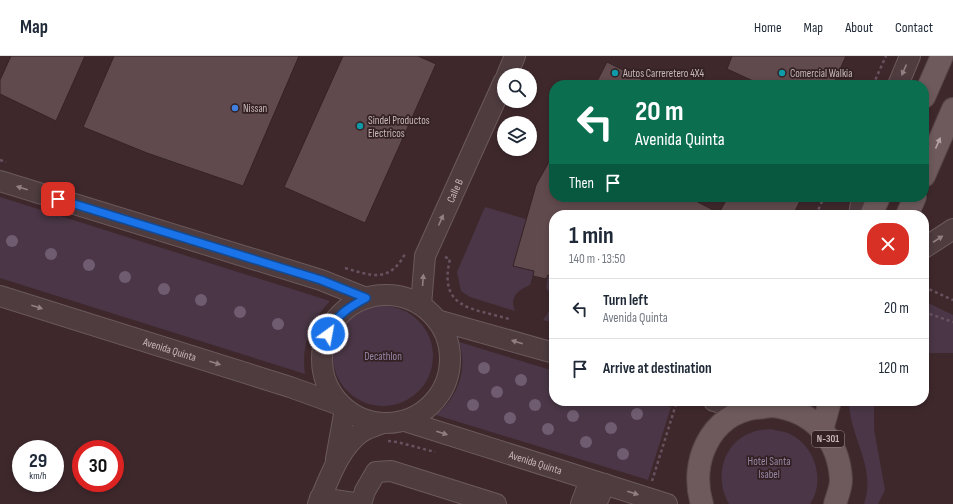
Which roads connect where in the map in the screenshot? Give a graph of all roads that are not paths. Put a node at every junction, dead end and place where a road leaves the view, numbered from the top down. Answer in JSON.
{"nodes":[{"id":1,"x":515,"y":56,"type":"edge"},
{"id":2,"x":910,"y":56,"type":"edge"},
{"id":3,"x":942,"y":56,"type":"edge"},
{"id":4,"x":509,"y":68,"type":"edge"},
{"id":5,"x":900,"y":80,"type":"edge"},
{"id":6,"x":929,"y":86,"type":"edge"},
{"id":7,"x":497,"y":96,"type":"edge"},
{"id":8,"x":953,"y":110,"type":"edge"},
{"id":9,"x":929,"y":165,"type":"edge"},
{"id":10,"x":0,"y":181,"type":"edge"},
{"id":11,"x":953,"y":229,"type":"edge"},
{"id":12,"x":929,"y":245,"type":"edge"},
{"id":13,"x":0,"y":296,"type":"edge"},
{"id":14,"x":366,"y":298,"type":"junction"},
{"id":15,"x":421,"y":305,"type":"junction"},
{"id":16,"x":437,"y":320,"type":"junction"},
{"id":17,"x":549,"y":352,"type":"edge"},
{"id":18,"x":731,"y":406,"type":"edge"},
{"id":19,"x":764,"y":406,"type":"edge"},
{"id":20,"x":780,"y":406,"type":"edge"},
{"id":21,"x":829,"y":406,"type":"edge"},
{"id":22,"x":342,"y":407,"type":"junction"},
{"id":23,"x":744,"y":410,"type":"junction"},
{"id":24,"x":404,"y":421,"type":"junction"},
{"id":25,"x":822,"y":430,"type":"junction"},
{"id":26,"x":383,"y":432,"type":"junction"},
{"id":27,"x":334,"y":467,"type":"junction"},
{"id":28,"x":597,"y":482,"type":"junction"},
{"id":29,"x":319,"y":501,"type":"edge"},
{"id":30,"x":361,"y":504,"type":"edge"},
{"id":31,"x":496,"y":504,"type":"edge"},
{"id":32,"x":581,"y":504,"type":"edge"},
{"id":33,"x":596,"y":504,"type":"edge"},
{"id":34,"x":667,"y":504,"type":"edge"},
{"id":35,"x":702,"y":504,"type":"edge"},
{"id":36,"x":836,"y":504,"type":"edge"}],
"edges":[{"from":1,"to":4,"type":"street"},
{"from":2,"to":5,"type":"street","one_way":true},
{"from":3,"to":6,"type":"main road"},
{"from":15,"to":7,"type":"street","name":"Calle B","one_way":true},
{"from":9,"to":8,"type":"main road","one_way":true},
{"from":14,"to":10,"type":"street","one_way":true},
{"from":12,"to":11,"type":"street","one_way":true},
{"from":13,"to":22,"type":"street","name":"Avenida Quinta","one_way":true},
{"from":14,"to":15,"type":"street"},
{"from":14,"to":22,"type":"street"},
{"from":15,"to":16,"type":"street"},
{"from":17,"to":16,"type":"street","one_way":true},
{"from":16,"to":24,"type":"street"},
{"from":18,"to":23,"type":"street"},
{"from":19,"to":23,"type":"main road","number":"N-301"},
{"from":20,"to":25,"type":"main road","number":"N-301"},
{"from":21,"to":25,"type":"main road"},
{"from":22,"to":26,"type":"street"},
{"from":22,"to":27,"type":"street"},
{"from":23,"to":35,"type":"main road","number":"N-301"},
{"from":24,"to":26,"type":"street"},
{"from":24,"to":28,"type":"street","name":"Avenida Quinta","one_way":true},
{"from":25,"to":36,"type":"main road","number":"N-301"},
{"from":26,"to":27,"type":"street"},
{"from":27,"to":29,"type":"street"},
{"from":28,"to":32,"type":"street"},
{"from":28,"to":33,"type":"street"},
{"from":28,"to":34,"type":"street","name":"Avenida Quinta","one_way":true},
{"from":29,"to":30,"type":"street"},
{"from":30,"to":31,"type":"street"}]}
